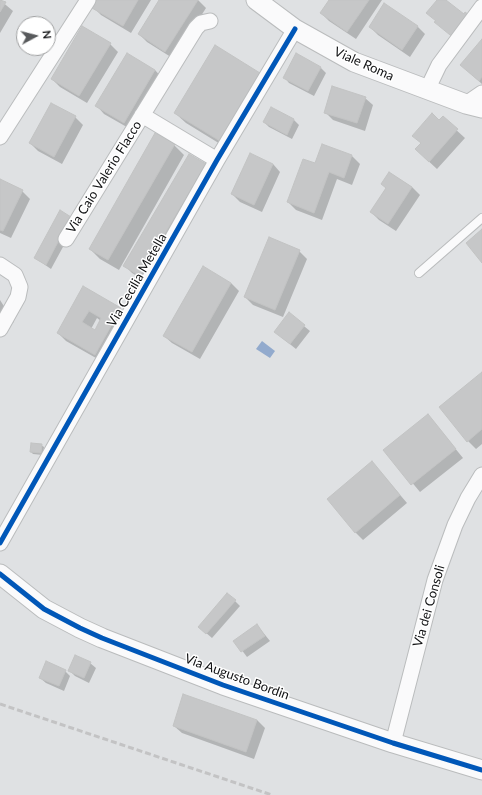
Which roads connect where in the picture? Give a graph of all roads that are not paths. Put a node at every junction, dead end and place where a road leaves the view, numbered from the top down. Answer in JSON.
{"nodes":[{"id":1,"x":88,"y":0,"type":"edge"},
{"id":2,"x":265,"y":3,"type":"edge"},
{"id":3,"x":482,"y":7,"type":"edge"},
{"id":4,"x":210,"y":21,"type":"dead end"},
{"id":5,"x":295,"y":29,"type":"junction"},
{"id":6,"x":427,"y":90,"type":"junction"},
{"id":7,"x":482,"y":93,"type":"edge"},
{"id":8,"x":474,"y":106,"type":"edge"},
{"id":9,"x":142,"y":115,"type":"junction"},
{"id":10,"x":0,"y":137,"type":"edge"},
{"id":11,"x":217,"y":160,"type":"junction"},
{"id":12,"x":482,"y":218,"type":"edge"},
{"id":13,"x":66,"y":239,"type":"dead end"},
{"id":14,"x":0,"y":265,"type":"edge"},
{"id":15,"x":419,"y":273,"type":"dead end"},
{"id":16,"x":0,"y":329,"type":"edge"},
{"id":17,"x":482,"y":474,"type":"edge"},
{"id":18,"x":0,"y":543,"type":"edge"},
{"id":19,"x":0,"y":574,"type":"edge"},
{"id":20,"x":393,"y":743,"type":"junction"},
{"id":21,"x":482,"y":770,"type":"edge"}],
"edges":[{"from":1,"to":10,"type":"street"},
{"from":2,"to":5,"type":"street","name":"Viale Roma"},
{"from":3,"to":6,"type":"street"},
{"from":4,"to":9,"type":"street","name":"Via Caio Valerio Flacco"},
{"from":5,"to":6,"type":"street","name":"Viale Roma"},
{"from":5,"to":11,"type":"street","name":"Via Cecilia Metella"},
{"from":6,"to":8,"type":"street","name":"Viale Roma"},
{"from":7,"to":8,"type":"street"},
{"from":9,"to":11,"type":"street","name":"Via Caio Valerio Flacco"},
{"from":9,"to":13,"type":"street","name":"Via Caio Valerio Flacco"},
{"from":11,"to":18,"type":"street","name":"Via Cecilia Metella"},
{"from":12,"to":15,"type":"lane"},
{"from":14,"to":16,"type":"street"},
{"from":17,"to":20,"type":"street","name":"Via dei Consoli"},
{"from":19,"to":20,"type":"street","name":"Via Augusto Bordin"},
{"from":20,"to":21,"type":"street","name":"Via Augusto Bordin"}]}
